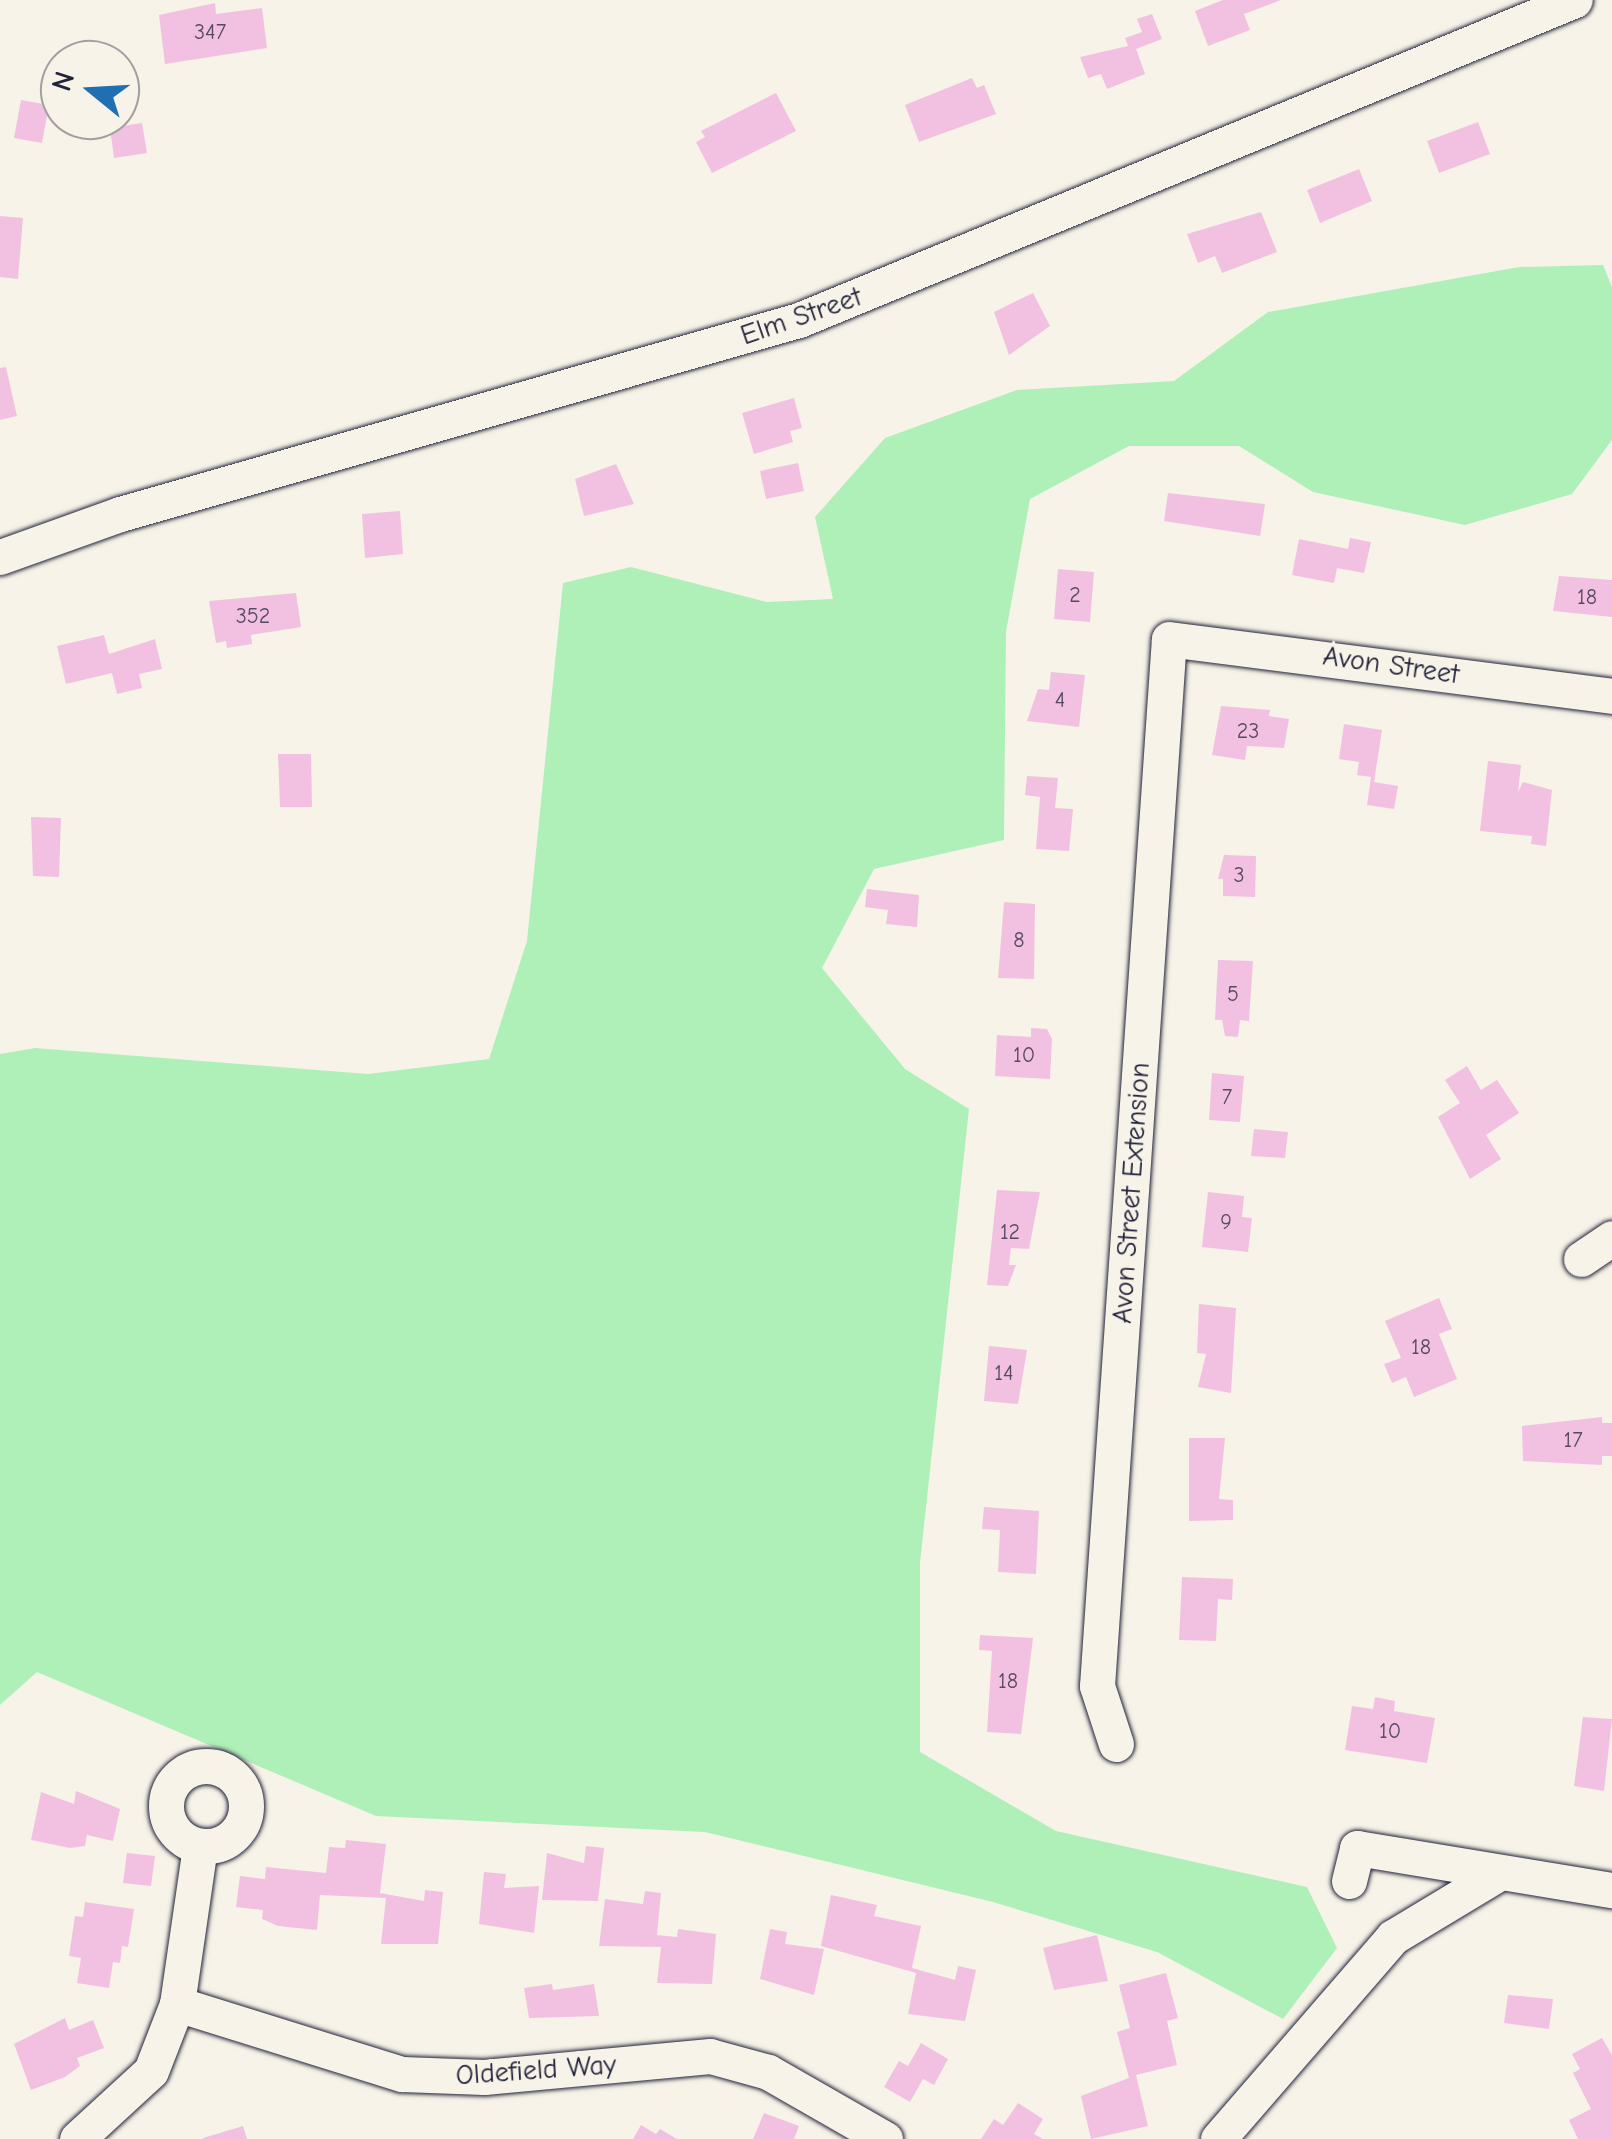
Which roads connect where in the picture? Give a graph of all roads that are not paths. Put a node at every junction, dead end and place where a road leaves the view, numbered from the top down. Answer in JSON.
{"nodes":[{"id":1,"x":1575,"y":0,"type":"edge"},
{"id":2,"x":0,"y":557,"type":"edge"},
{"id":3,"x":1169,"y":639,"type":"joint"},
{"id":4,"x":1612,"y":696,"type":"edge"},
{"id":5,"x":1612,"y":1238,"type":"edge"},
{"id":6,"x":1581,"y":1259,"type":"dead end"},
{"id":7,"x":1116,"y":1744,"type":"dead end"},
{"id":8,"x":200,"y":1846,"type":"dead end"},
{"id":9,"x":1499,"y":1872,"type":"junction"},
{"id":10,"x":1349,"y":1882,"type":"dead end"},
{"id":11,"x":1612,"y":1890,"type":"edge"},
{"id":12,"x":177,"y":2004,"type":"junction"},
{"id":13,"x":78,"y":2139,"type":"edge"},
{"id":14,"x":885,"y":2139,"type":"edge"},
{"id":15,"x":1218,"y":2139,"type":"edge"}],
"edges":[{"from":1,"to":2,"type":"street","name":"Elm Street"},
{"from":3,"to":4,"type":"street","name":"Avon Street"},
{"from":3,"to":7,"type":"street","name":"Avon Street Extension"},
{"from":5,"to":6,"type":"street"},
{"from":8,"to":12,"type":"street"},
{"from":9,"to":10,"type":"street"},
{"from":9,"to":11,"type":"street"},
{"from":9,"to":15,"type":"street"},
{"from":12,"to":13,"type":"street"},
{"from":12,"to":14,"type":"street","name":"Oldefield Way"}]}
